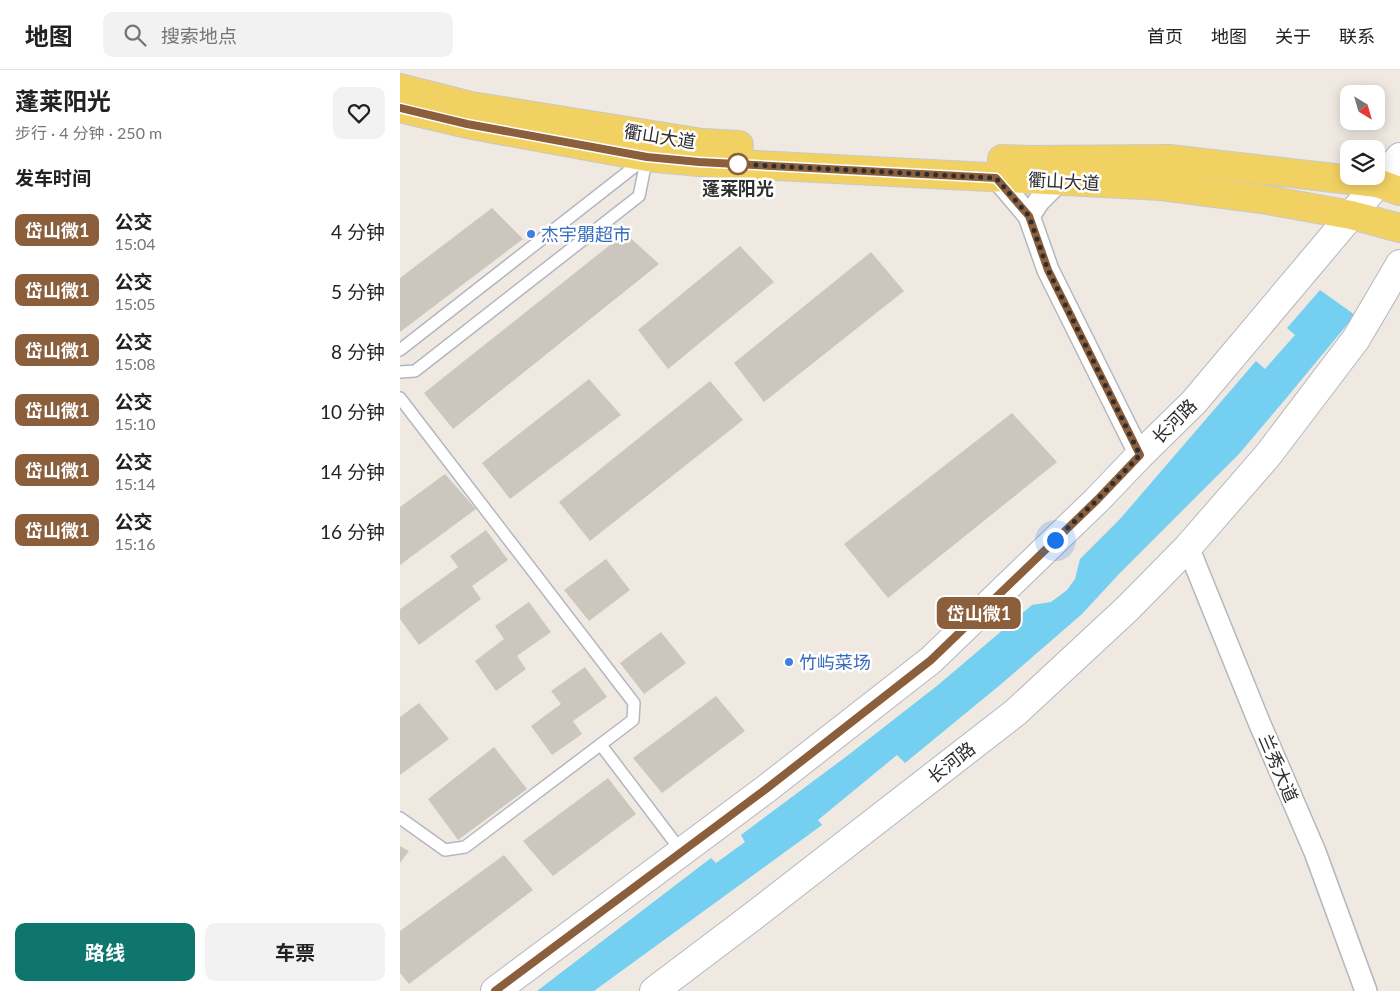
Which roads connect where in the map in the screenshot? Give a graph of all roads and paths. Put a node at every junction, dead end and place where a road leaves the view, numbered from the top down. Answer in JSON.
{"nodes":[{"id":1,"x":400,"y":88,"type":"edge"},
{"id":2,"x":400,"y":108,"type":"edge"},
{"id":3,"x":647,"y":157,"type":"junction"},
{"id":4,"x":1400,"y":157,"type":"edge"},
{"id":5,"x":996,"y":178,"type":"junction"},
{"id":6,"x":1060,"y":180,"type":"junction"},
{"id":7,"x":1389,"y":187,"type":"edge"},
{"id":8,"x":1351,"y":215,"type":"junction"},
{"id":9,"x":1029,"y":216,"type":"junction"},
{"id":10,"x":1400,"y":228,"type":"edge"},
{"id":11,"x":1400,"y":264,"type":"edge"},
{"id":12,"x":400,"y":350,"type":"edge"},
{"id":13,"x":400,"y":372,"type":"edge"},
{"id":14,"x":400,"y":398,"type":"edge"},
{"id":15,"x":1140,"y":455,"type":"junction"},
{"id":16,"x":1188,"y":548,"type":"junction"},
{"id":17,"x":601,"y":745,"type":"junction"},
{"id":18,"x":400,"y":818,"type":"edge"},
{"id":19,"x":682,"y":852,"type":"junction"},
{"id":20,"x":495,"y":991,"type":"edge"},
{"id":21,"x":654,"y":991,"type":"edge"},
{"id":22,"x":1366,"y":991,"type":"edge"}],
"edges":[{"from":1,"to":7,"type":"main road","name":"衢山大道"},
{"from":2,"to":3,"type":"main road","name":"衢山大道"},
{"from":3,"to":5,"type":"main road","name":"衢山大道"},
{"from":3,"to":12,"type":"lane"},
{"from":3,"to":13,"type":"lane"},
{"from":4,"to":7,"type":"main road","name":"长河路"},
{"from":5,"to":6,"type":"main road","name":"衢山大道"},
{"from":5,"to":9,"type":"street"},
{"from":6,"to":8,"type":"main road","name":"衢山大道"},
{"from":6,"to":9,"type":"street"},
{"from":7,"to":8,"type":"main road","name":"长河路"},
{"from":8,"to":10,"type":"main road","name":"衢山大道"},
{"from":8,"to":15,"type":"main road","name":"长河路"},
{"from":9,"to":15,"type":"street"},
{"from":11,"to":16,"type":"main road","name":"长河路"},
{"from":14,"to":17,"type":"lane"},
{"from":15,"to":19,"type":"main road","name":"长河路"},
{"from":16,"to":21,"type":"main road","name":"长河路"},
{"from":16,"to":22,"type":"street","name":"兰秀大道"},
{"from":17,"to":18,"type":"lane"},
{"from":17,"to":19,"type":"lane"},
{"from":19,"to":20,"type":"main road","name":"长河路"}]}
